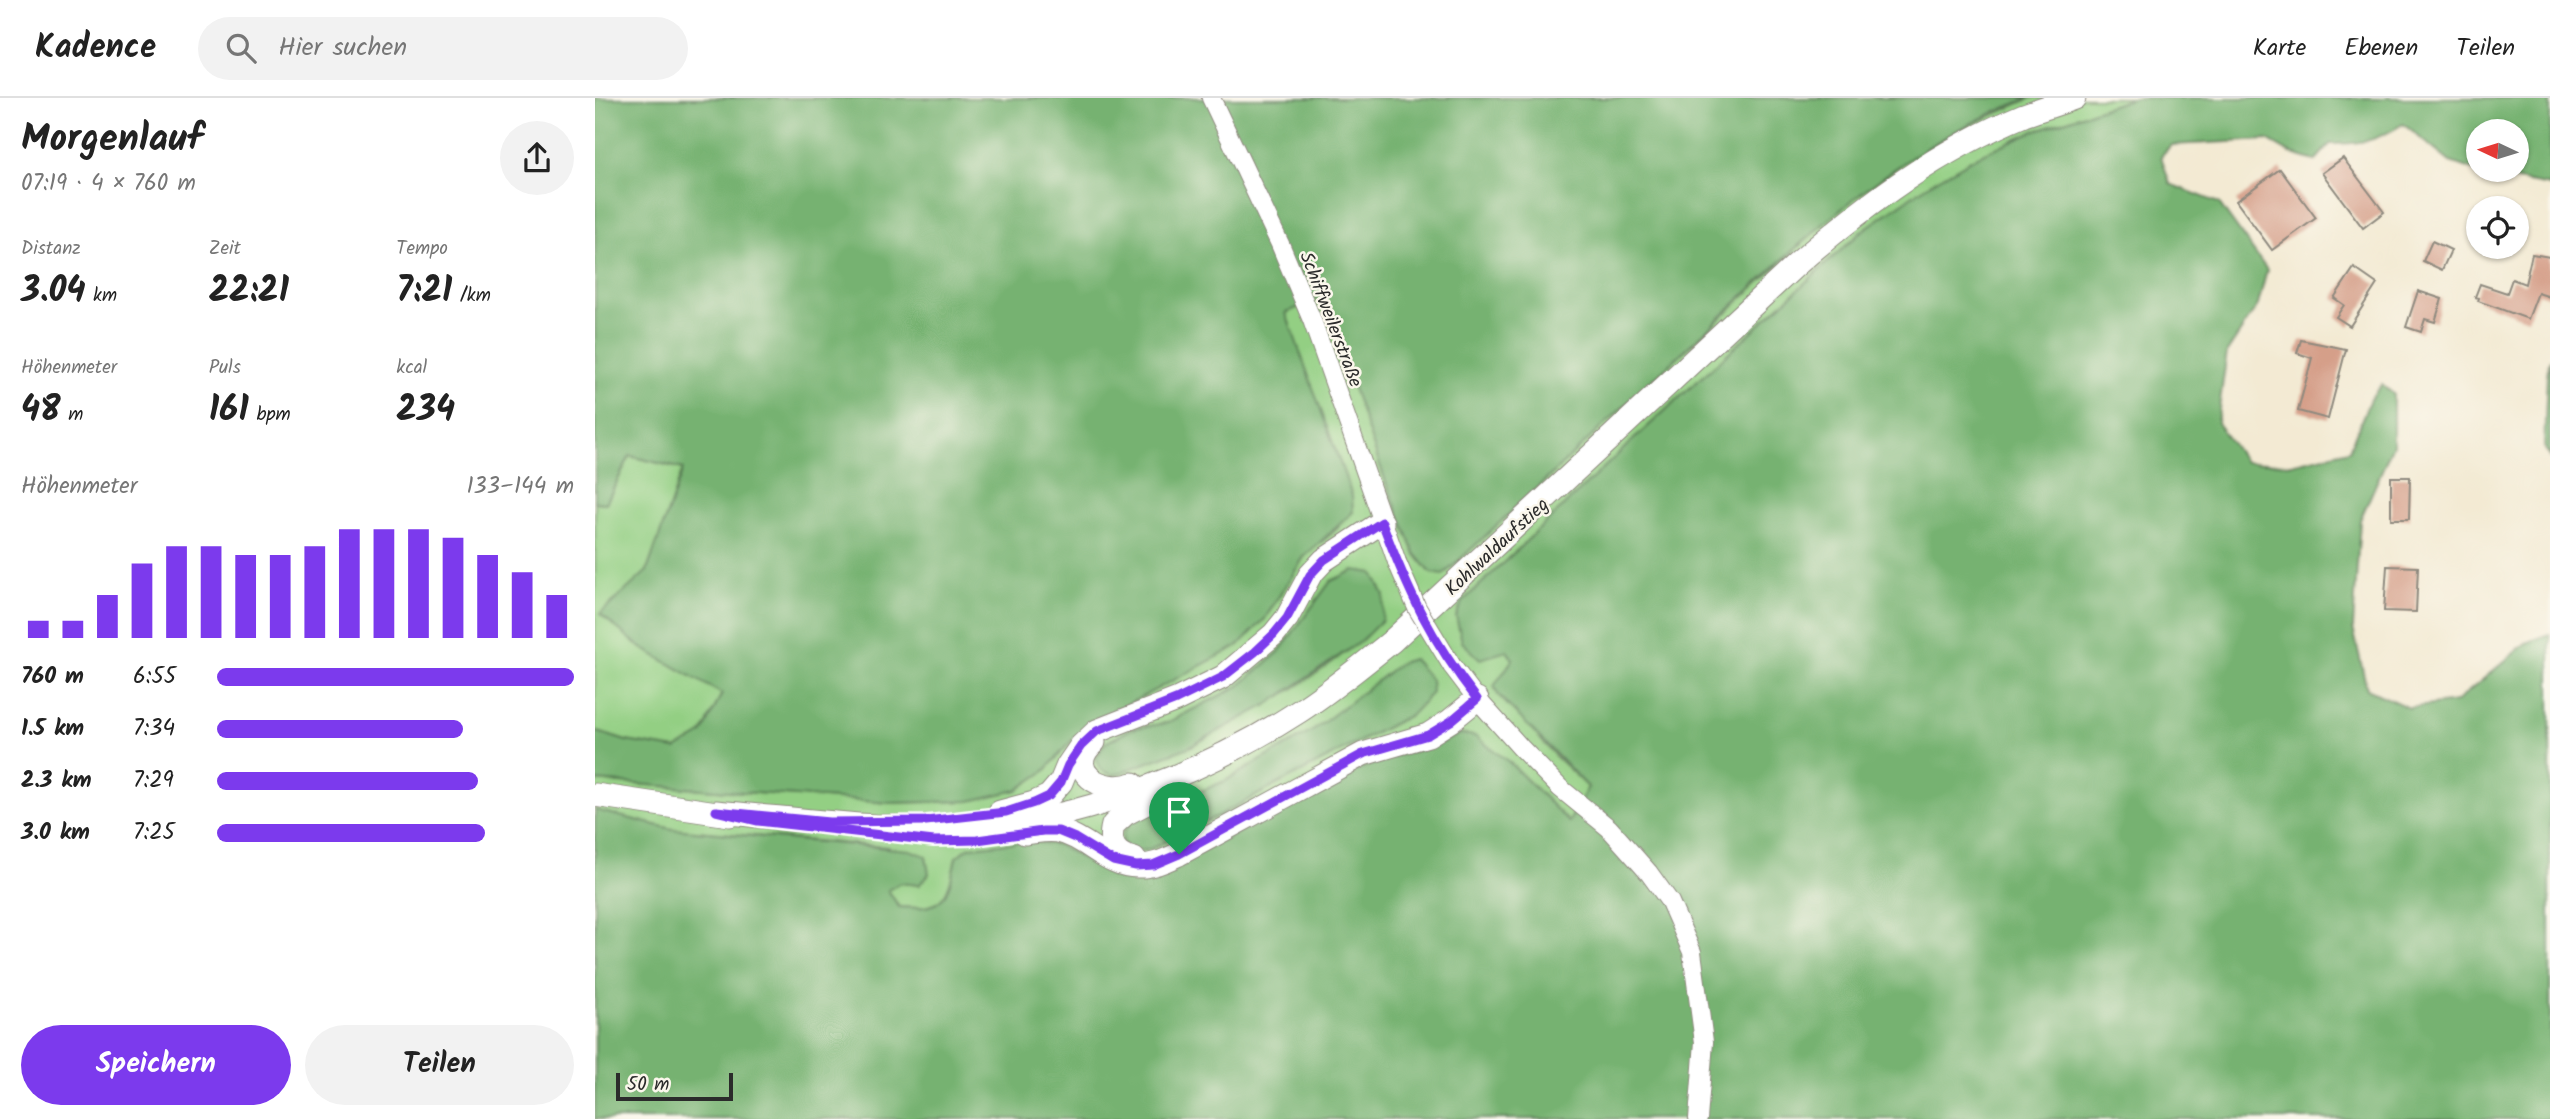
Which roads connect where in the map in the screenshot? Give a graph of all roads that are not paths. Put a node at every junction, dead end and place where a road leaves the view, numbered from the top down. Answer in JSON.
{"nodes":[{"id":1,"x":1211,"y":98,"type":"edge"},
{"id":2,"x":2074,"y":98,"type":"edge"},
{"id":3,"x":1382,"y":522,"type":"junction"},
{"id":4,"x":1477,"y":699,"type":"junction"},
{"id":5,"x":1299,"y":712,"type":"junction"},
{"id":6,"x":1141,"y":713,"type":"junction"},
{"id":7,"x":1232,"y":748,"type":"junction"},
{"id":8,"x":595,"y":794,"type":"edge"},
{"id":9,"x":716,"y":811,"type":"junction"},
{"id":10,"x":829,"y":822,"type":"junction"},
{"id":11,"x":1179,"y":854,"type":"junction"},
{"id":12,"x":1698,"y":1119,"type":"edge"}],
"edges":[{"from":1,"to":3,"type":"street","name":"Schiffweilerstraße"},
{"from":2,"to":5,"type":"main road","name":"Kohlwaldaufstieg"},
{"from":3,"to":4,"type":"street","name":"Schiffweilerstraße","bridge":true},
{"from":3,"to":6,"type":"main road"},
{"from":4,"to":11,"type":"main road"},
{"from":4,"to":12,"type":"street","name":"Schiffweilerstraße"},
{"from":5,"to":7,"type":"main road","name":"Kohlwaldaufstieg"},
{"from":5,"to":11,"type":"main road"},
{"from":6,"to":7,"type":"main road"},
{"from":6,"to":10,"type":"main road"},
{"from":7,"to":10,"type":"main road","name":"Kohlwaldaufstieg"},
{"from":8,"to":9,"type":"main road"},
{"from":9,"to":10,"type":"main road","name":"Kohlwaldaufstieg"},
{"from":9,"to":11,"type":"main road"}]}
